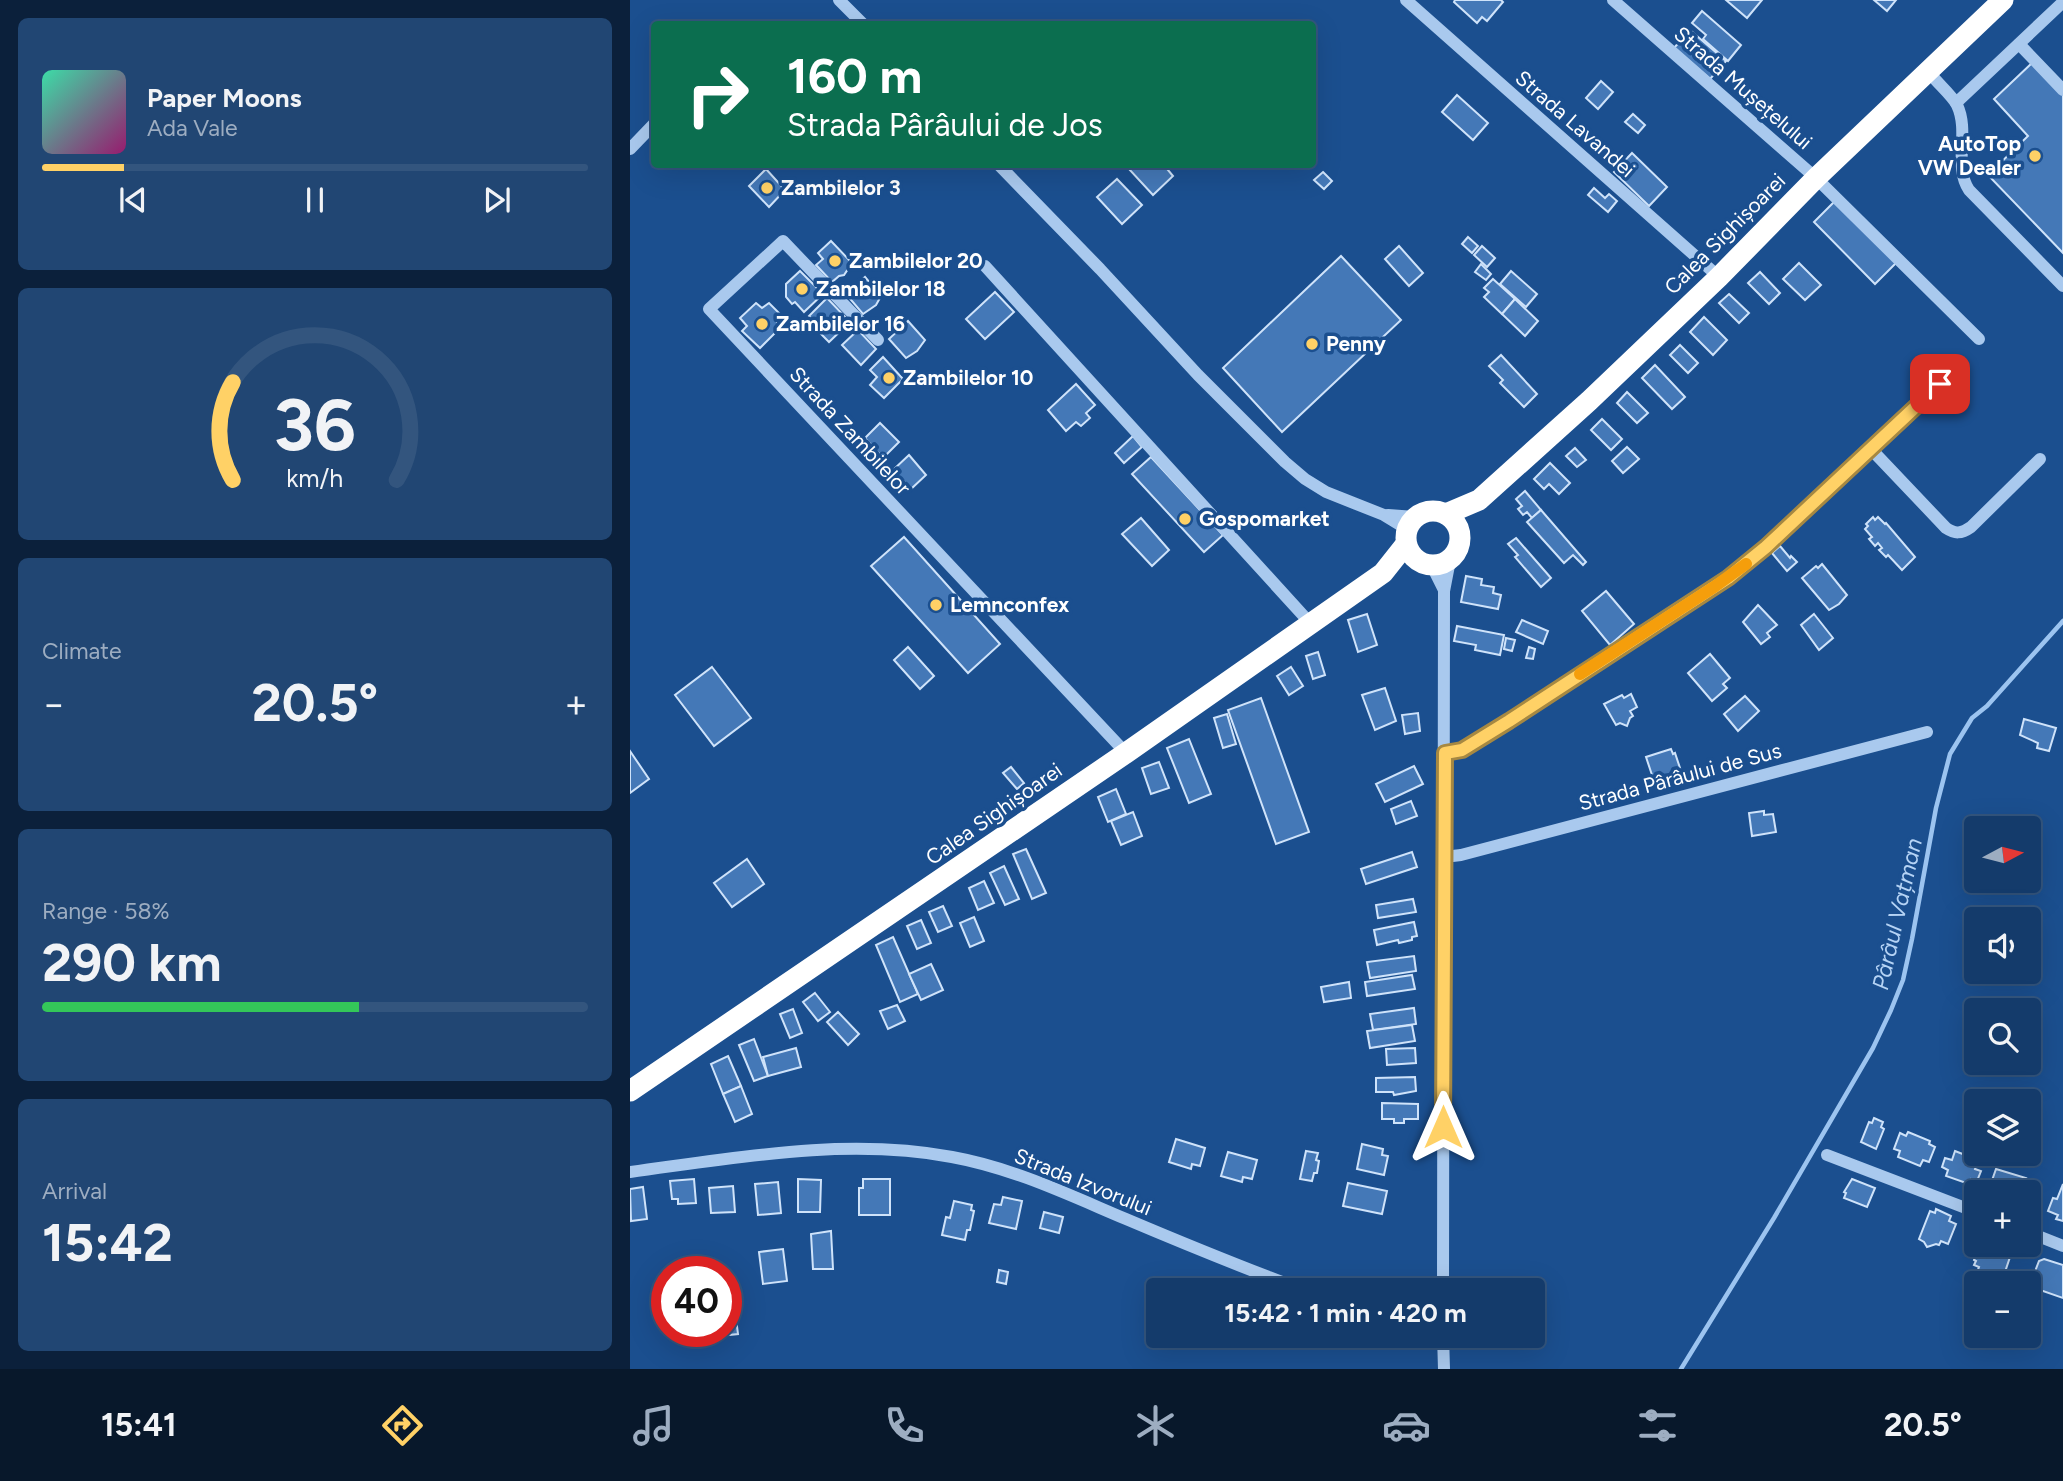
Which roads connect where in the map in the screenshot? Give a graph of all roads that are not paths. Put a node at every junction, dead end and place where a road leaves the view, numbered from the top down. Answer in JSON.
{"nodes":[{"id":1,"x":839,"y":0,"type":"edge"},
{"id":2,"x":1406,"y":0,"type":"edge"},
{"id":3,"x":1613,"y":0,"type":"edge"},
{"id":4,"x":2003,"y":0,"type":"edge"},
{"id":5,"x":2061,"y":4,"type":"dead end"},
{"id":6,"x":860,"y":21,"type":"edge"},
{"id":7,"x":2019,"y":44,"type":"junction"},
{"id":8,"x":1929,"y":72,"type":"junction"},
{"id":9,"x":2063,"y":90,"type":"edge"},
{"id":10,"x":1956,"y":103,"type":"junction"},
{"id":11,"x":651,"y":127,"type":"edge"},
{"id":12,"x":630,"y":149,"type":"edge"},
{"id":13,"x":1002,"y":168,"type":"edge"},
{"id":14,"x":1816,"y":178,"type":"junction"},
{"id":15,"x":985,"y":266,"type":"dead end"},
{"id":16,"x":1719,"y":276,"type":"junction"},
{"id":17,"x":2061,"y":280,"type":"edge"},
{"id":18,"x":1979,"y":339,"type":"dead end"},
{"id":19,"x":878,"y":340,"type":"dead end"},
{"id":20,"x":1958,"y":369,"type":"dead end"},
{"id":21,"x":1870,"y":449,"type":"junction"},
{"id":22,"x":2040,"y":459,"type":"dead end"},
{"id":23,"x":1479,"y":500,"type":"junction"},
{"id":24,"x":1446,"y":514,"type":"junction"},
{"id":25,"x":1409,"y":530,"type":"junction"},
{"id":26,"x":1459,"y":531,"type":"junction"},
{"id":27,"x":1433,"y":562,"type":"junction"},
{"id":28,"x":1383,"y":573,"type":"junction"},
{"id":29,"x":1444,"y":591,"type":"junction"},
{"id":30,"x":1311,"y":624,"type":"junction"},
{"id":31,"x":1927,"y":732,"type":"dead end"},
{"id":32,"x":1126,"y":753,"type":"junction"},
{"id":33,"x":1445,"y":753,"type":"junction"},
{"id":34,"x":1444,"y":857,"type":"junction"},
{"id":35,"x":630,"y":1091,"type":"edge"},
{"id":36,"x":1827,"y":1154,"type":"dead end"},
{"id":37,"x":630,"y":1172,"type":"edge"},
{"id":38,"x":1964,"y":1207,"type":"edge"},
{"id":39,"x":2041,"y":1237,"type":"edge"},
{"id":40,"x":2063,"y":1246,"type":"edge"},
{"id":41,"x":1272,"y":1278,"type":"edge"},
{"id":42,"x":1443,"y":1278,"type":"edge"},
{"id":43,"x":1443,"y":1348,"type":"edge"},
{"id":44,"x":1444,"y":1369,"type":"edge"}],
"edges":[{"from":1,"to":6,"type":"street"},
{"from":2,"to":16,"type":"street","name":"Strada Lavandei"},
{"from":3,"to":14,"type":"street","name":"Strada Mușețelului"},
{"from":4,"to":8,"type":"highway","name":"Calea Sighișoarei"},
{"from":5,"to":7,"type":"street"},
{"from":7,"to":9,"type":"street"},
{"from":7,"to":10,"type":"street"},
{"from":8,"to":10,"type":"street"},
{"from":8,"to":14,"type":"highway","name":"Calea Sighișoarei"},
{"from":10,"to":17,"type":"street"},
{"from":11,"to":12,"type":"street"},
{"from":13,"to":25,"type":"street"},
{"from":14,"to":16,"type":"highway","name":"Calea Sighișoarei"},
{"from":14,"to":18,"type":"street","name":"Strada Mușețelului"},
{"from":15,"to":30,"type":"street"},
{"from":16,"to":23,"type":"highway","name":"Calea Sighișoarei"},
{"from":19,"to":32,"type":"street","name":"Strada Zambilelor"},
{"from":20,"to":21,"type":"street"},
{"from":21,"to":22,"type":"street"},
{"from":21,"to":33,"type":"street"},
{"from":23,"to":24,"type":"highway","name":"Calea Sighișoarei"},
{"from":23,"to":26,"type":"highway","name":"Calea Sighișoarei"},
{"from":24,"to":25,"type":"highway"},
{"from":24,"to":26,"type":"highway"},
{"from":25,"to":27,"type":"highway"},
{"from":25,"to":28,"type":"highway","name":"Calea Sighișoarei"},
{"from":26,"to":27,"type":"highway"},
{"from":27,"to":28,"type":"highway","name":"Calea Sighișoarei"},
{"from":27,"to":29,"type":"street"},
{"from":27,"to":29,"type":"street"},
{"from":28,"to":30,"type":"highway","name":"Calea Sighișoarei"},
{"from":29,"to":33,"type":"street"},
{"from":30,"to":32,"type":"highway","name":"Calea Sighișoarei"},
{"from":31,"to":34,"type":"street","name":"Strada Pârâului de Sus"},
{"from":32,"to":35,"type":"highway","name":"Calea Sighișoarei"},
{"from":33,"to":34,"type":"street"},
{"from":34,"to":42,"type":"street"},
{"from":36,"to":38,"type":"street"},
{"from":37,"to":41,"type":"street","name":"Strada Izvorului"},
{"from":39,"to":40,"type":"street"},
{"from":43,"to":44,"type":"street"}]}
